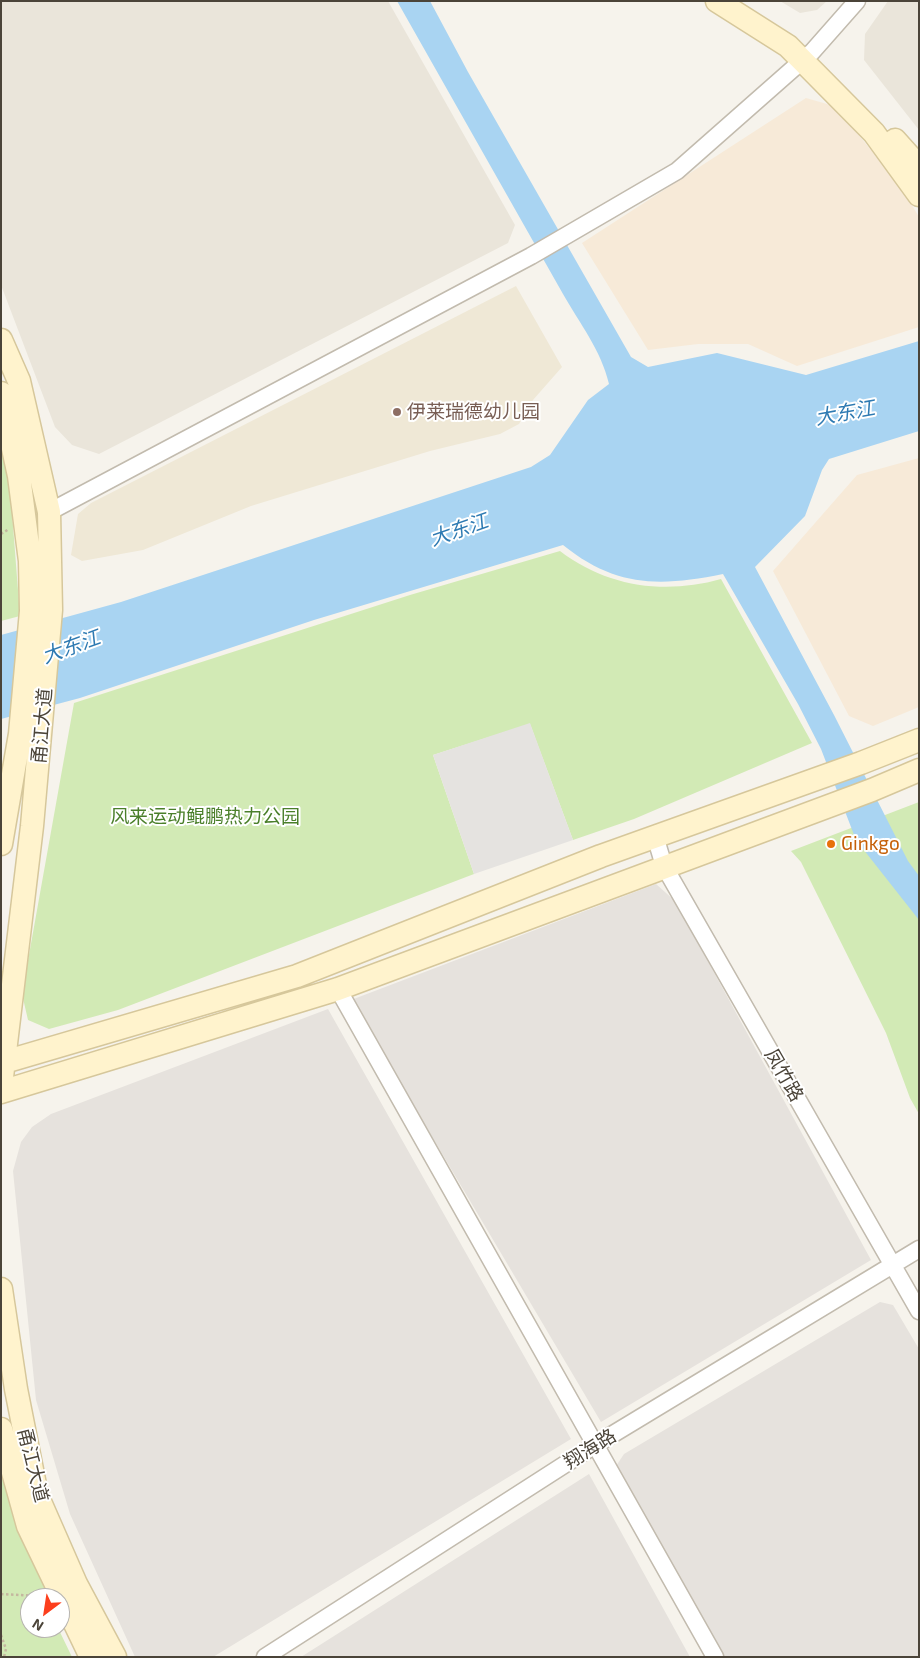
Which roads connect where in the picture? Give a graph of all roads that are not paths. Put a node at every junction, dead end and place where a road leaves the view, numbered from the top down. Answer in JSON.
{"nodes":[{"id":1,"x":717,"y":1,"type":"edge"},
{"id":2,"x":736,"y":1,"type":"edge"},
{"id":3,"x":857,"y":1,"type":"edge"},
{"id":4,"x":807,"y":56,"type":"junction"},
{"id":5,"x":919,"y":167,"type":"edge"},
{"id":6,"x":919,"y":195,"type":"edge"},
{"id":7,"x":1,"y":340,"type":"edge"},
{"id":8,"x":1,"y":393,"type":"edge"},
{"id":9,"x":49,"y":512,"type":"junction"},
{"id":10,"x":31,"y":734,"type":"junction"},
{"id":11,"x":919,"y":740,"type":"edge"},
{"id":12,"x":919,"y":770,"type":"edge"},
{"id":13,"x":655,"y":836,"type":"junction"},
{"id":14,"x":1,"y":844,"type":"edge"},
{"id":15,"x":664,"y":866,"type":"junction"},
{"id":16,"x":338,"y":989,"type":"junction"},
{"id":17,"x":2,"y":1063,"type":"edge"},
{"id":18,"x":1,"y":1088,"type":"edge"},
{"id":19,"x":1,"y":1092,"type":"edge"},
{"id":20,"x":919,"y":1249,"type":"edge"},
{"id":21,"x":892,"y":1263,"type":"junction"},
{"id":22,"x":1,"y":1289,"type":"edge"},
{"id":23,"x":919,"y":1311,"type":"edge"},
{"id":24,"x":1,"y":1429,"type":"edge"},
{"id":25,"x":595,"y":1445,"type":"junction"},
{"id":26,"x":91,"y":1657,"type":"edge"},
{"id":27,"x":115,"y":1657,"type":"edge"},
{"id":28,"x":266,"y":1657,"type":"edge"},
{"id":29,"x":715,"y":1657,"type":"edge"}],
"edges":[{"from":1,"to":4,"type":"street"},
{"from":2,"to":4,"type":"street"},
{"from":3,"to":4,"type":"street"},
{"from":4,"to":5,"type":"street"},
{"from":4,"to":6,"type":"street"},
{"from":4,"to":9,"type":"street"},
{"from":7,"to":9,"type":"street","name":"甬江大道"},
{"from":8,"to":10,"type":"street","name":"甬江大道"},
{"from":9,"to":10,"type":"street","name":"甬江大道"},
{"from":10,"to":14,"type":"street","name":"甬江大道"},
{"from":10,"to":17,"type":"street","name":"甬江大道"},
{"from":11,"to":13,"type":"street"},
{"from":12,"to":15,"type":"street"},
{"from":13,"to":15,"type":"street","name":"凤竹路"},
{"from":13,"to":17,"type":"street"},
{"from":15,"to":16,"type":"street"},
{"from":15,"to":21,"type":"street","name":"凤竹路"},
{"from":16,"to":19,"type":"street"},
{"from":16,"to":25,"type":"street"},
{"from":17,"to":18,"type":"street","name":"甬江大道"},
{"from":20,"to":21,"type":"street","name":"翔海路"},
{"from":21,"to":23,"type":"street","name":"凤竹路"},
{"from":21,"to":25,"type":"street","name":"翔海路"},
{"from":22,"to":27,"type":"street","name":"甬江大道"},
{"from":24,"to":26,"type":"street","name":"甬江大道"},
{"from":25,"to":28,"type":"street","name":"翔海路"},
{"from":25,"to":29,"type":"street"}]}
